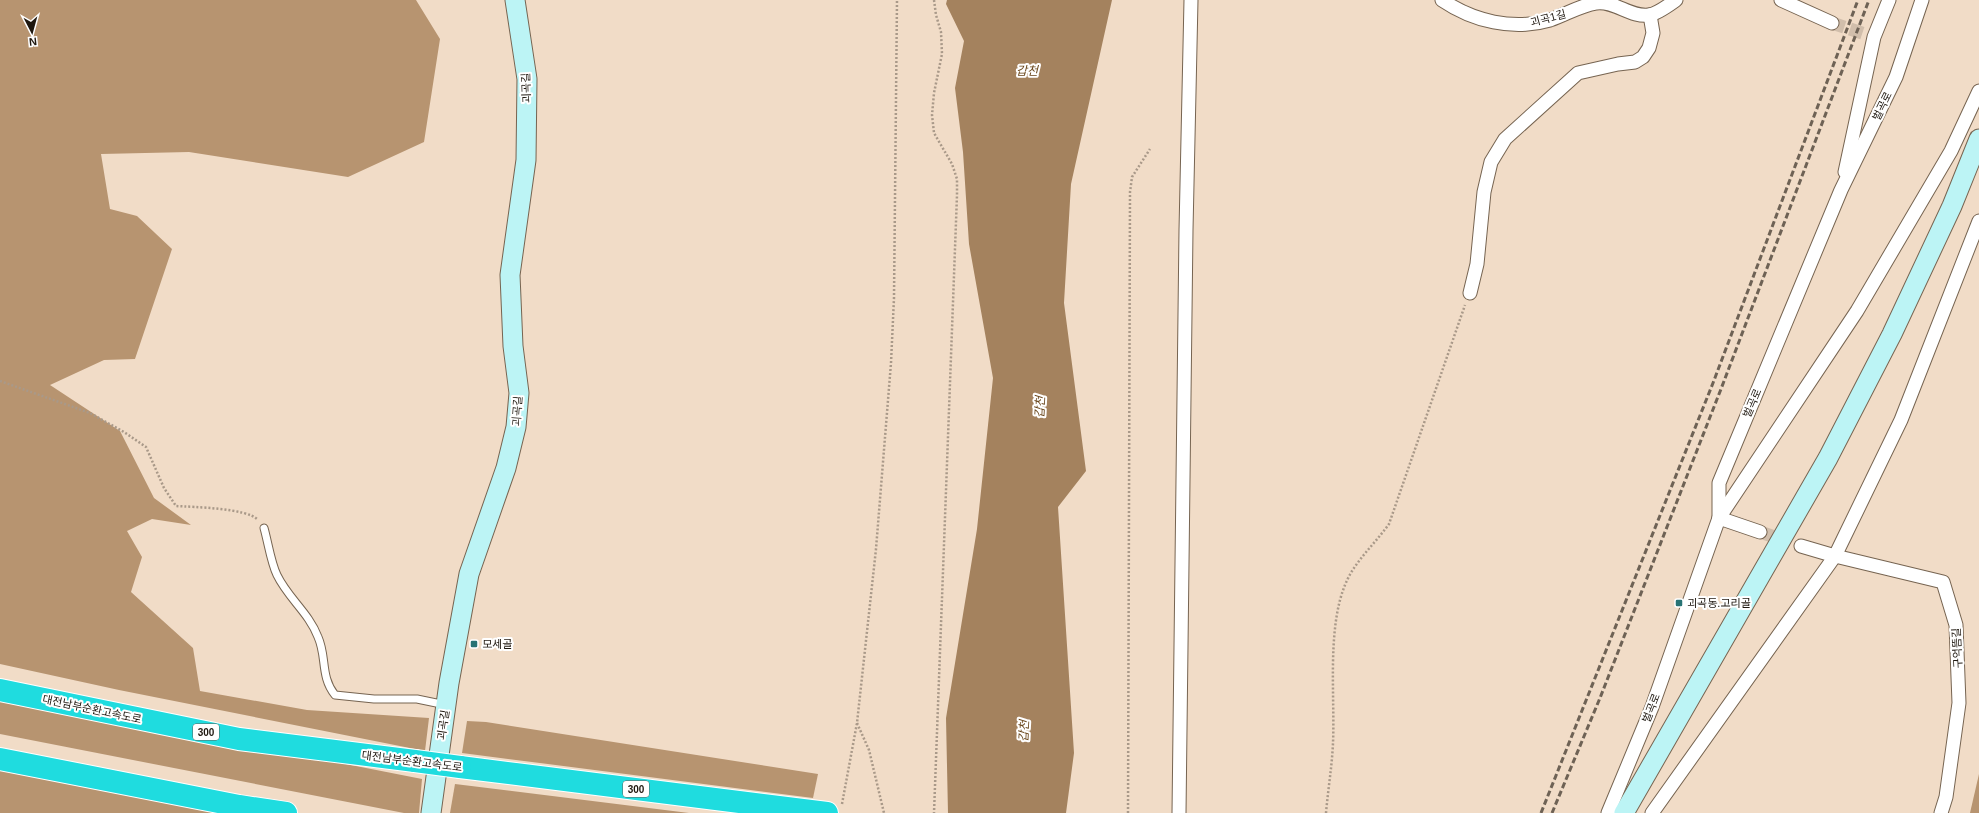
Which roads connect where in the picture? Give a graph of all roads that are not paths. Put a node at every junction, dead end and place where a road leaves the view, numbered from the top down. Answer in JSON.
{"nodes":[{"id":1,"x":515,"y":0,"type":"edge"},
{"id":2,"x":1192,"y":0,"type":"edge"},
{"id":3,"x":1442,"y":0,"type":"edge"},
{"id":4,"x":1676,"y":0,"type":"edge"},
{"id":5,"x":1781,"y":0,"type":"edge"},
{"id":6,"x":1889,"y":0,"type":"edge"},
{"id":7,"x":1922,"y":0,"type":"edge"},
{"id":8,"x":1650,"y":15,"type":"junction"},
{"id":9,"x":1832,"y":23,"type":"tunnel mouth"},
{"id":10,"x":1979,"y":91,"type":"edge"},
{"id":11,"x":1979,"y":139,"type":"edge"},
{"id":12,"x":1842,"y":190,"type":"junction"},
{"id":13,"x":1979,"y":221,"type":"edge"},
{"id":14,"x":1470,"y":293,"type":"road end"},
{"id":15,"x":1719,"y":518,"type":"junction"},
{"id":16,"x":264,"y":528,"type":"road end"},
{"id":17,"x":1760,"y":532,"type":"tunnel mouth"},
{"id":18,"x":1801,"y":546,"type":"tunnel mouth"},
{"id":19,"x":1835,"y":556,"type":"junction"},
{"id":20,"x":0,"y":690,"type":"edge"},
{"id":21,"x":446,"y":705,"type":"junction"},
{"id":22,"x":0,"y":759,"type":"edge"},
{"id":23,"x":826,"y":810,"type":"edge"},
{"id":24,"x":286,"y":813,"type":"edge"},
{"id":25,"x":432,"y":813,"type":"edge"},
{"id":26,"x":1179,"y":813,"type":"edge"},
{"id":27,"x":1608,"y":813,"type":"edge"},
{"id":28,"x":1624,"y":813,"type":"edge"},
{"id":29,"x":1652,"y":813,"type":"edge"},
{"id":30,"x":1941,"y":813,"type":"edge"}],
"edges":[{"from":1,"to":21,"type":"street","name":"괴곡길"},
{"from":2,"to":26,"type":"street"},
{"from":3,"to":8,"type":"street","name":"괴곡1길"},
{"from":4,"to":8,"type":"street"},
{"from":5,"to":9,"type":"street"},
{"from":6,"to":12,"type":"street"},
{"from":7,"to":12,"type":"street","name":"벌곡로"},
{"from":8,"to":14,"type":"street"},
{"from":10,"to":15,"type":"street"},
{"from":11,"to":28,"type":"street"},
{"from":12,"to":15,"type":"street","name":"벌곡로"},
{"from":13,"to":19,"type":"street"},
{"from":15,"to":17,"type":"street"},
{"from":15,"to":27,"type":"street","name":"벌곡로"},
{"from":16,"to":21,"type":"lane"},
{"from":18,"to":19,"type":"street","name":"구억뜸길"},
{"from":19,"to":29,"type":"street"},
{"from":19,"to":30,"type":"street","name":"구억뜸길"},
{"from":20,"to":23,"type":"highway","name":"대전남부순환고속도로","number":"300","bridge":true},
{"from":21,"to":25,"type":"street","name":"괴곡길"},
{"from":22,"to":24,"type":"highway"}]}
